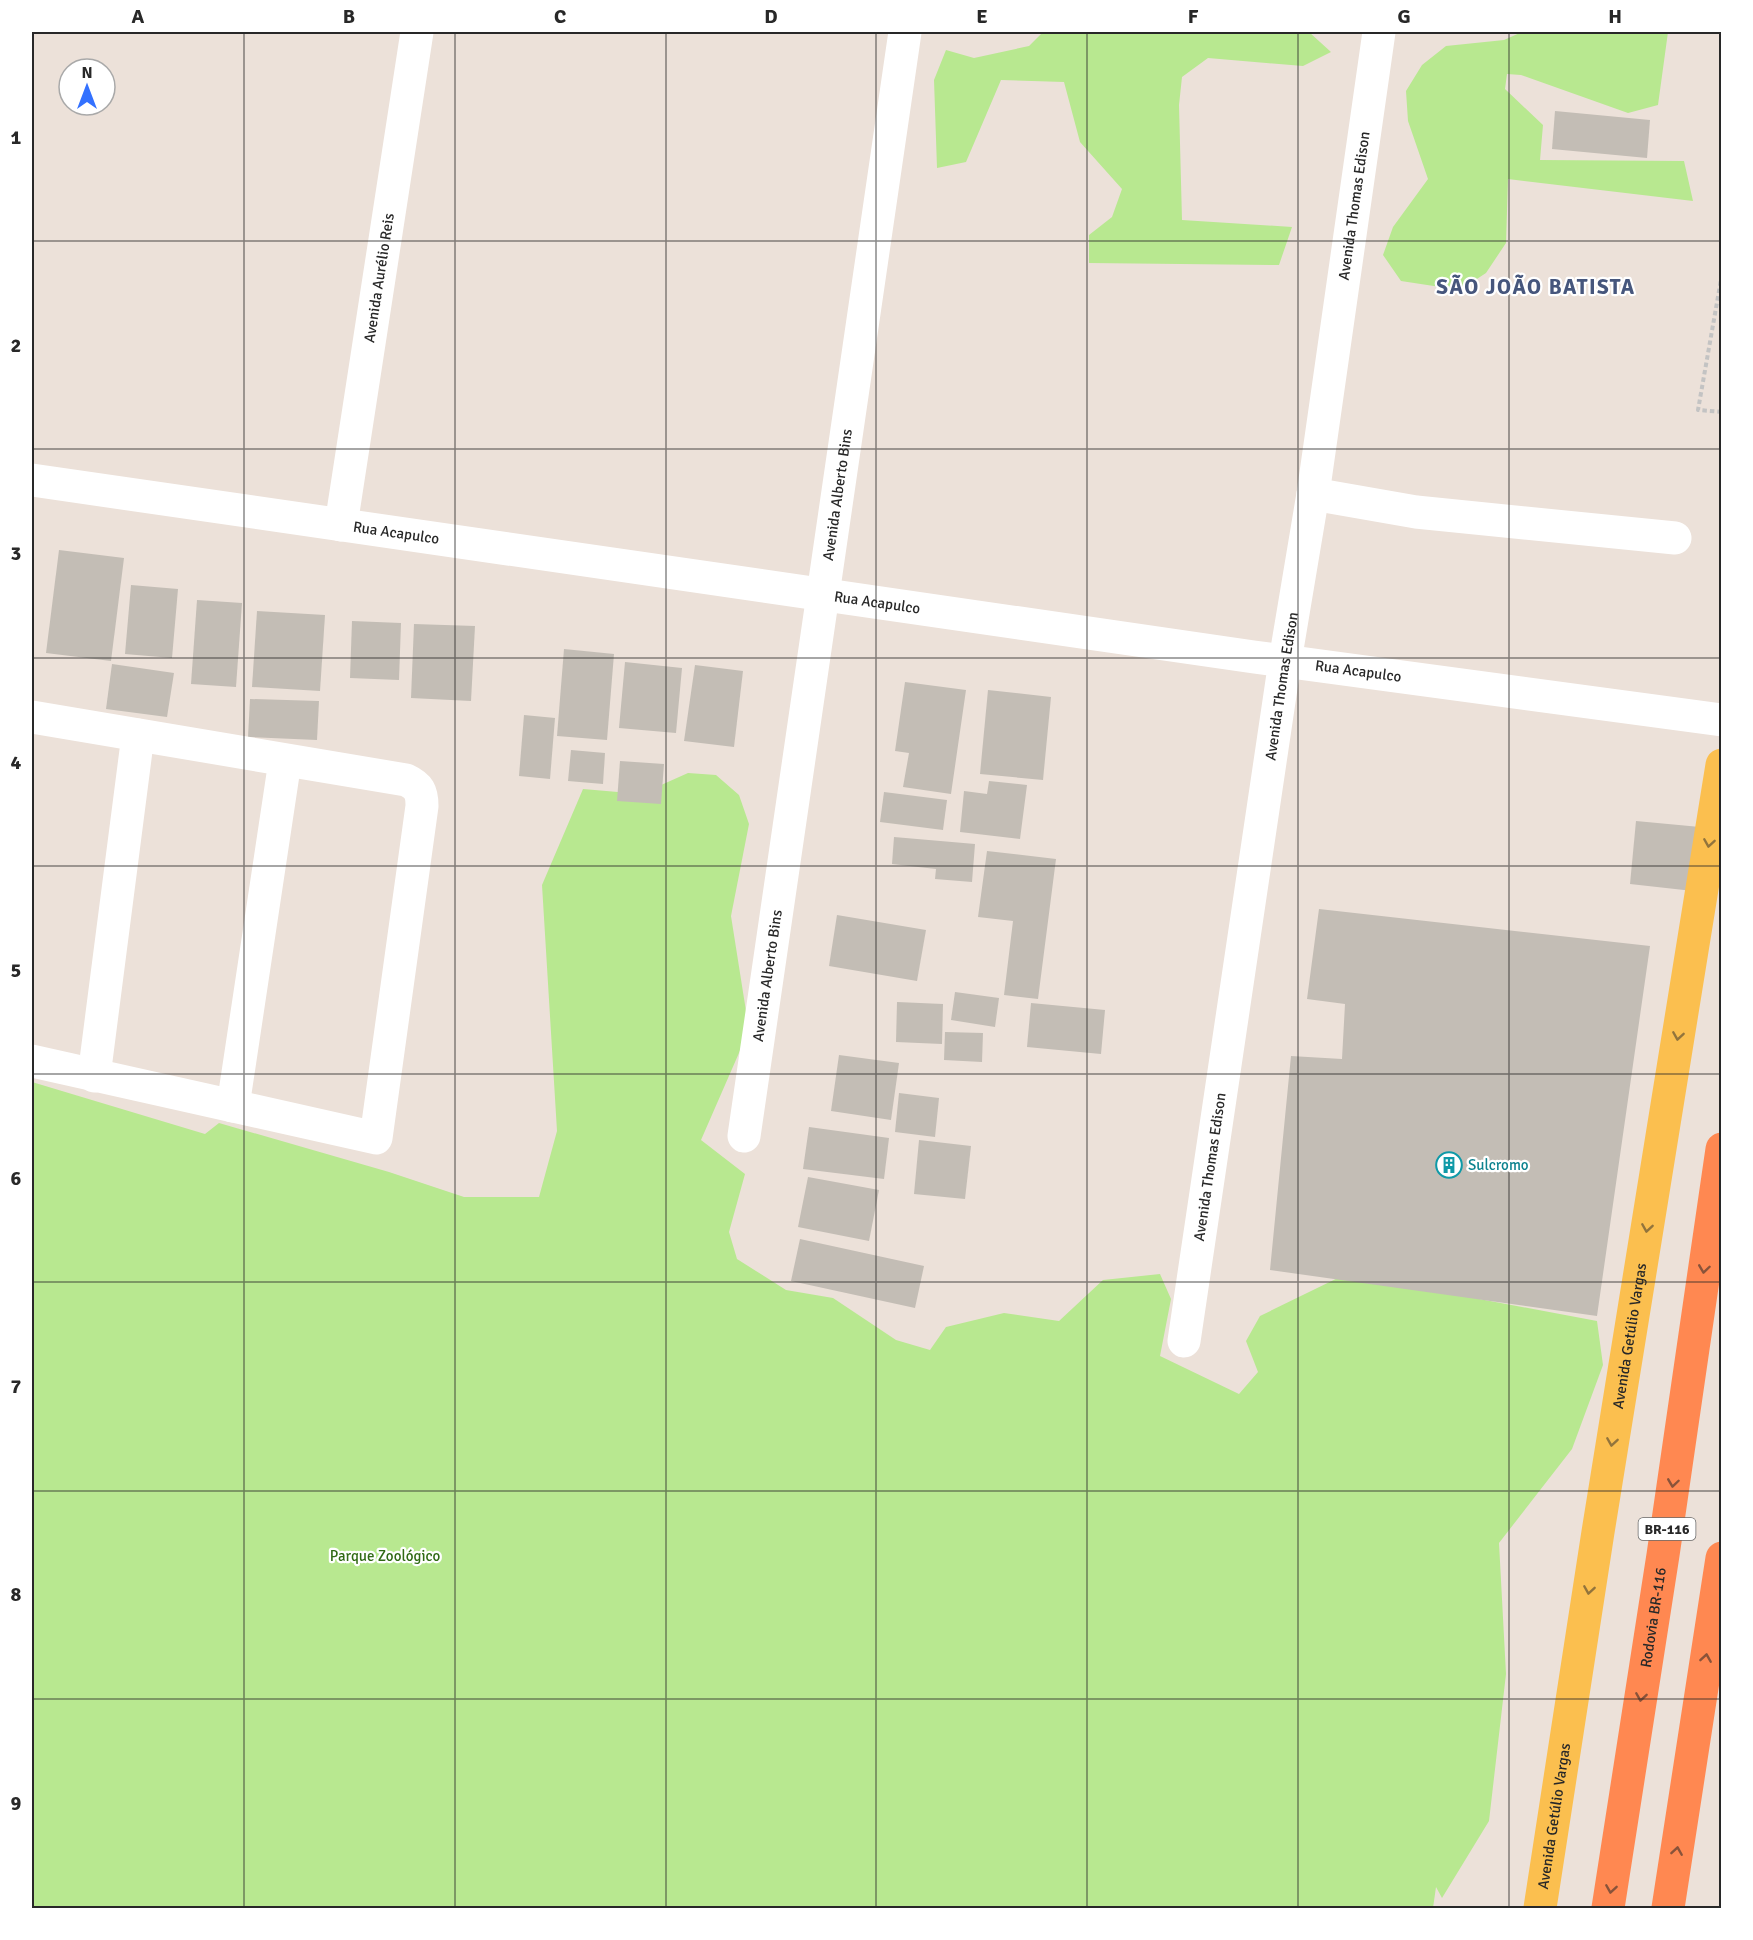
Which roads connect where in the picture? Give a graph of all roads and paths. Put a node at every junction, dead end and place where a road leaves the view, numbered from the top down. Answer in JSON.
{"nodes":[{"id":1,"x":417,"y":32,"type":"edge"},
{"id":2,"x":905,"y":32,"type":"edge"},
{"id":3,"x":1379,"y":32,"type":"edge"},
{"id":4,"x":1722,"y":274,"type":"edge"},
{"id":5,"x":1722,"y":412,"type":"edge"},
{"id":6,"x":32,"y":480,"type":"edge"},
{"id":7,"x":1313,"y":494,"type":"junction"},
{"id":8,"x":341,"y":525,"type":"junction"},
{"id":9,"x":1675,"y":538,"type":"dead end"},
{"id":10,"x":823,"y":595,"type":"junction"},
{"id":11,"x":1285,"y":661,"type":"junction"},
{"id":12,"x":32,"y":717,"type":"edge"},
{"id":13,"x":1722,"y":720,"type":"edge"},
{"id":14,"x":138,"y":735,"type":"junction"},
{"id":15,"x":285,"y":761,"type":"junction"},
{"id":16,"x":1722,"y":765,"type":"edge"},
{"id":17,"x":32,"y":1061,"type":"edge"},
{"id":18,"x":94,"y":1076,"type":"junction"},
{"id":19,"x":234,"y":1106,"type":"junction"},
{"id":20,"x":744,"y":1136,"type":"dead end"},
{"id":21,"x":1722,"y":1149,"type":"edge"},
{"id":22,"x":1184,"y":1341,"type":"dead end"},
{"id":23,"x":1722,"y":1558,"type":"edge"},
{"id":24,"x":1540,"y":1908,"type":"edge"},
{"id":25,"x":1608,"y":1908,"type":"edge"},
{"id":26,"x":1668,"y":1908,"type":"edge"}],
"edges":[{"from":1,"to":8,"type":"street","name":"Avenida Aurélio Reis"},
{"from":2,"to":10,"type":"street","name":"Avenida Alberto Bins"},
{"from":3,"to":7,"type":"street","name":"Avenida Thomas Edison"},
{"from":4,"to":5,"type":"path"},
{"from":6,"to":8,"type":"street","name":"Rua Acapulco"},
{"from":7,"to":9,"type":"street"},
{"from":7,"to":11,"type":"street","name":"Avenida Thomas Edison"},
{"from":8,"to":10,"type":"street","name":"Rua Acapulco"},
{"from":10,"to":11,"type":"street","name":"Rua Acapulco"},
{"from":10,"to":20,"type":"street","name":"Avenida Alberto Bins"},
{"from":11,"to":13,"type":"street","name":"Rua Acapulco"},
{"from":11,"to":22,"type":"street","name":"Avenida Thomas Edison"},
{"from":12,"to":14,"type":"street"},
{"from":14,"to":15,"type":"street"},
{"from":14,"to":18,"type":"street"},
{"from":15,"to":19,"type":"street"},
{"from":15,"to":19,"type":"street"},
{"from":16,"to":24,"type":"main road","name":"Avenida Getúlio Vargas","one_way":true},
{"from":17,"to":18,"type":"street"},
{"from":18,"to":19,"type":"street"},
{"from":21,"to":25,"type":"highway","name":"Rodovia BR-116","number":"BR-116","one_way":true},
{"from":26,"to":23,"type":"highway","one_way":true}]}
